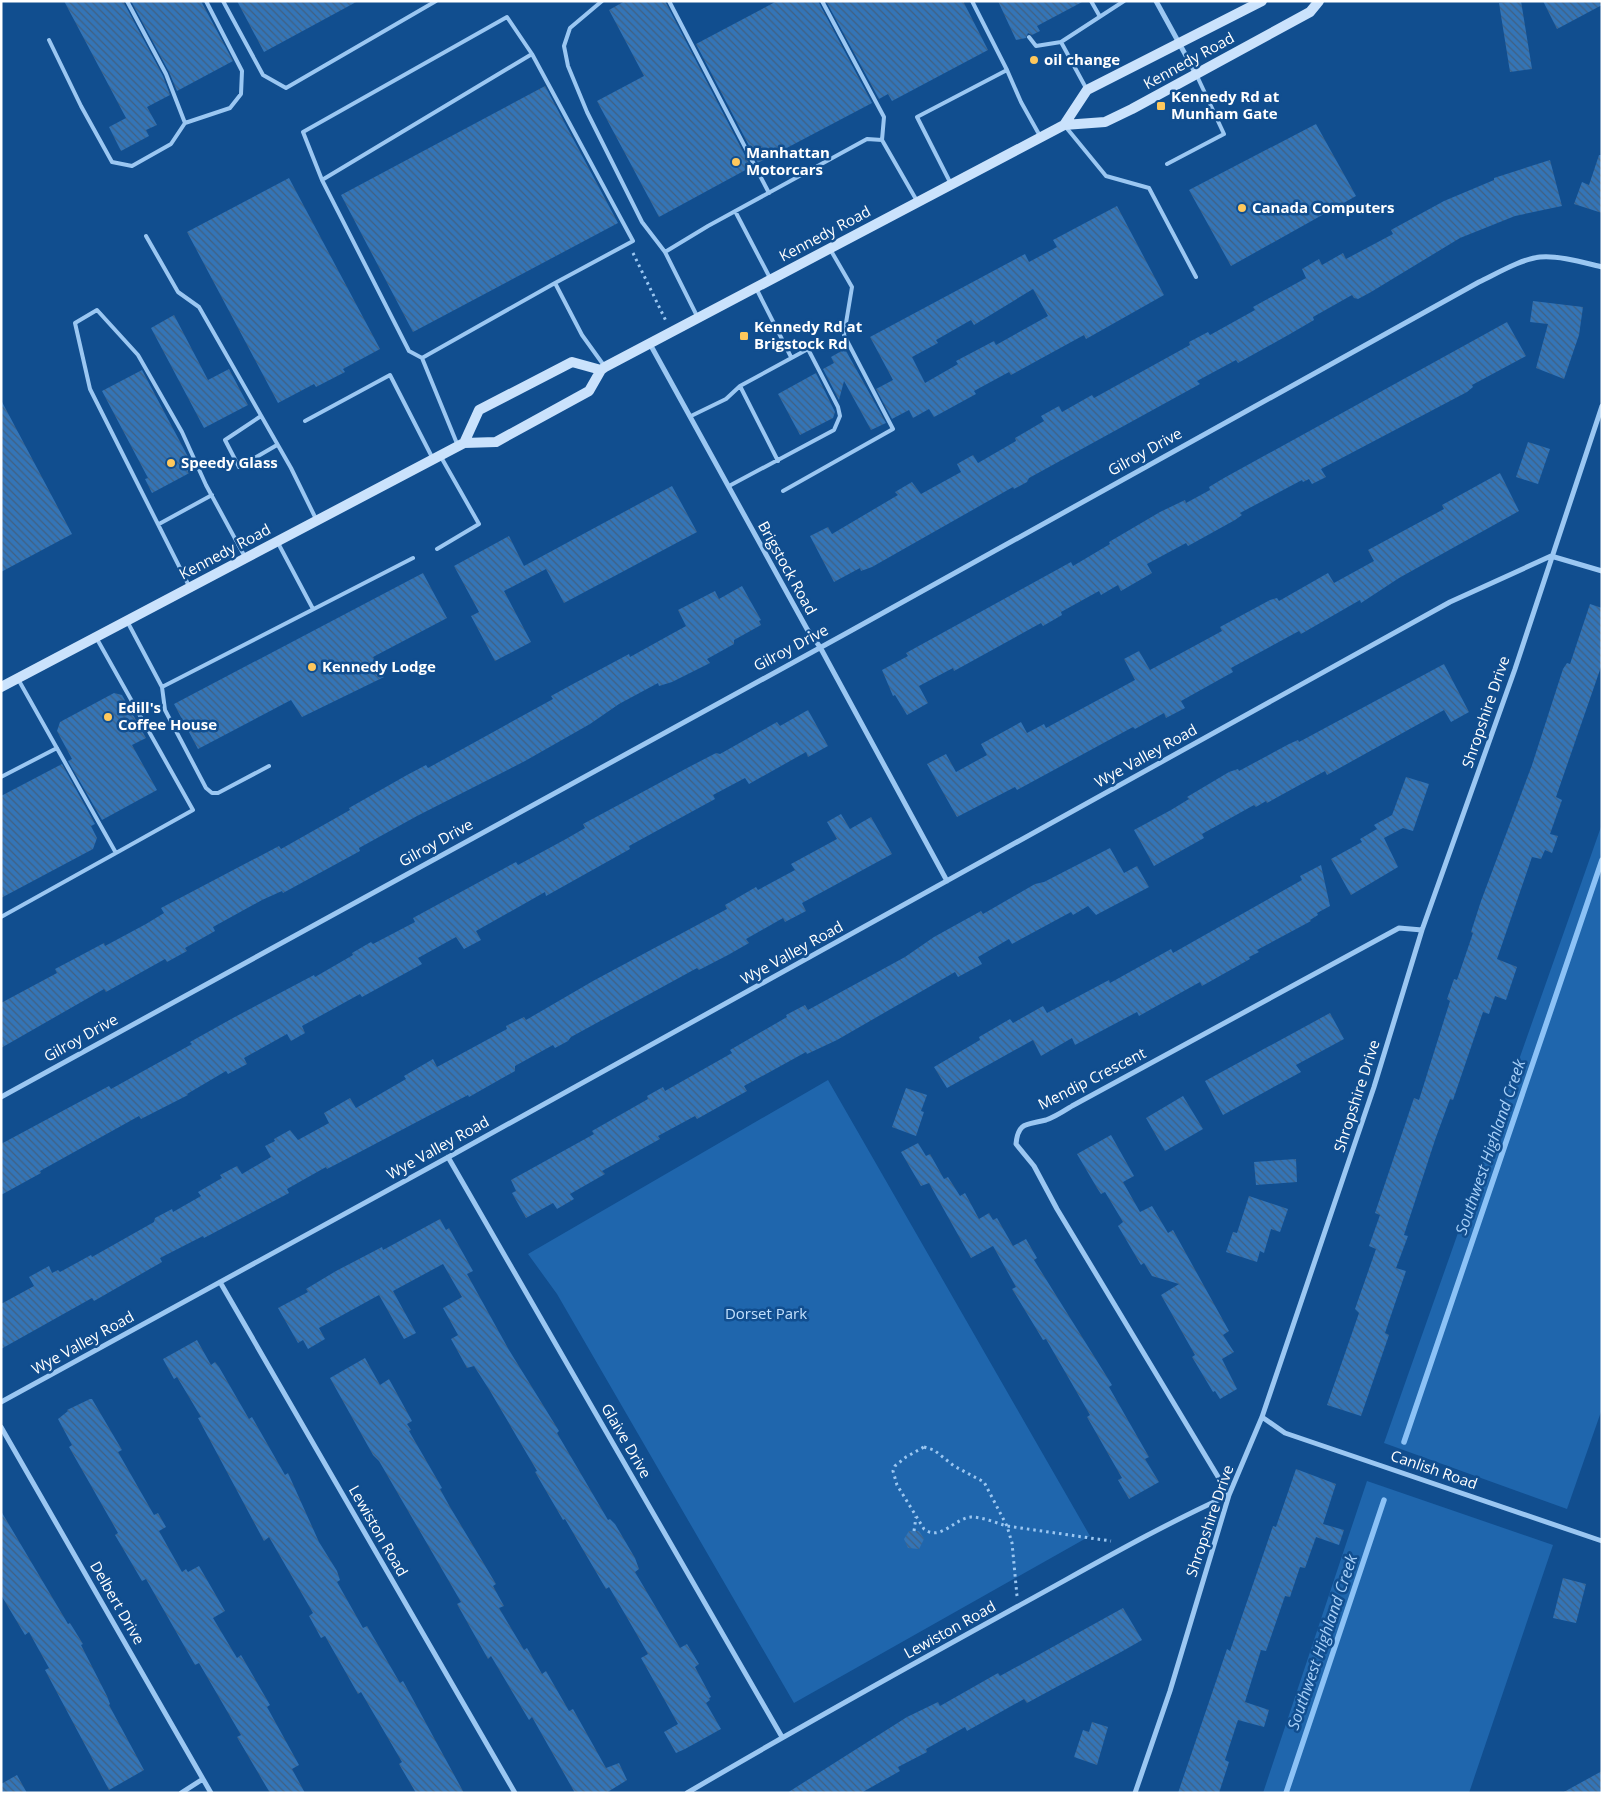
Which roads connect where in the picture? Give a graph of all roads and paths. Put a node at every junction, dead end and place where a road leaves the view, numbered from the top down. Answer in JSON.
{"nodes":[{"id":1,"x":126,"y":1,"type":"edge"},
{"id":2,"x":206,"y":1,"type":"edge"},
{"id":3,"x":223,"y":1,"type":"edge"},
{"id":4,"x":436,"y":1,"type":"edge"},
{"id":5,"x":602,"y":1,"type":"edge"},
{"id":6,"x":668,"y":1,"type":"edge"},
{"id":7,"x":822,"y":1,"type":"edge"},
{"id":8,"x":972,"y":1,"type":"edge"},
{"id":9,"x":1091,"y":1,"type":"edge"},
{"id":10,"x":1112,"y":1,"type":"edge"},
{"id":11,"x":1124,"y":1,"type":"edge"},
{"id":12,"x":1156,"y":1,"type":"edge"},
{"id":13,"x":1262,"y":1,"type":"edge"},
{"id":14,"x":1320,"y":1,"type":"edge"},
{"id":15,"x":1115,"y":6,"type":"junction"},
{"id":16,"x":1099,"y":15,"type":"junction"},
{"id":17,"x":1029,"y":37,"type":"dead end"},
{"id":18,"x":48,"y":40,"type":"dead end"},
{"id":19,"x":1061,"y":42,"type":"junction"},
{"id":20,"x":1178,"y":44,"type":"junction"},
{"id":21,"x":532,"y":54,"type":"junction"},
{"id":22,"x":1008,"y":70,"type":"junction"},
{"id":23,"x":1196,"y":74,"type":"junction"},
{"id":24,"x":1088,"y":90,"type":"junction"},
{"id":25,"x":185,"y":123,"type":"junction"},
{"id":26,"x":1064,"y":125,"type":"junction"},
{"id":27,"x":1040,"y":137,"type":"junction"},
{"id":28,"x":882,"y":140,"type":"junction"},
{"id":29,"x":1167,"y":164,"type":"dead end"},
{"id":30,"x":322,"y":180,"type":"junction"},
{"id":31,"x":951,"y":184,"type":"junction"},
{"id":32,"x":769,"y":193,"type":"junction"},
{"id":33,"x":917,"y":202,"type":"junction"},
{"id":34,"x":735,"y":211,"type":"junction"},
{"id":35,"x":146,"y":236,"type":"dead end"},
{"id":36,"x":627,"y":244,"type":"junction"},
{"id":37,"x":830,"y":248,"type":"junction"},
{"id":38,"x":665,"y":252,"type":"junction"},
{"id":39,"x":1602,"y":267,"type":"edge"},
{"id":40,"x":1196,"y":277,"type":"dead end"},
{"id":41,"x":771,"y":279,"type":"junction"},
{"id":42,"x":556,"y":283,"type":"junction"},
{"id":43,"x":756,"y":288,"type":"junction"},
{"id":44,"x":698,"y":318,"type":"junction"},
{"id":45,"x":671,"y":332,"type":"junction"},
{"id":46,"x":650,"y":344,"type":"junction"},
{"id":47,"x":791,"y":357,"type":"junction"},
{"id":48,"x":422,"y":358,"type":"junction"},
{"id":49,"x":603,"y":369,"type":"junction"},
{"id":50,"x":740,"y":386,"type":"junction"},
{"id":51,"x":1602,"y":406,"type":"edge"},
{"id":52,"x":261,"y":416,"type":"junction"},
{"id":53,"x":691,"y":416,"type":"junction"},
{"id":54,"x":305,"y":421,"type":"dead end"},
{"id":55,"x":461,"y":444,"type":"junction"},
{"id":56,"x":277,"y":445,"type":"junction"},
{"id":57,"x":437,"y":457,"type":"junction"},
{"id":58,"x":778,"y":461,"type":"junction"},
{"id":59,"x":729,"y":486,"type":"junction"},
{"id":60,"x":783,"y":491,"type":"dead end"},
{"id":61,"x":212,"y":495,"type":"junction"},
{"id":62,"x":316,"y":521,"type":"junction"},
{"id":63,"x":159,"y":524,"type":"junction"},
{"id":64,"x":277,"y":542,"type":"junction"},
{"id":65,"x":437,"y":549,"type":"dead end"},
{"id":66,"x":1551,"y":556,"type":"junction"},
{"id":67,"x":245,"y":558,"type":"junction"},
{"id":68,"x":413,"y":558,"type":"dead end"},
{"id":69,"x":1602,"y":571,"type":"edge"},
{"id":70,"x":190,"y":588,"type":"junction"},
{"id":71,"x":313,"y":609,"type":"junction"},
{"id":72,"x":127,"y":621,"type":"junction"},
{"id":73,"x":96,"y":637,"type":"junction"},
{"id":74,"x":820,"y":647,"type":"junction"},
{"id":75,"x":18,"y":678,"type":"junction"},
{"id":76,"x":1,"y":687,"type":"edge"},
{"id":77,"x":162,"y":687,"type":"junction"},
{"id":78,"x":57,"y":748,"type":"junction"},
{"id":79,"x":269,"y":766,"type":"dead end"},
{"id":80,"x":1,"y":777,"type":"edge"},
{"id":81,"x":116,"y":853,"type":"junction"},
{"id":82,"x":947,"y":882,"type":"junction"},
{"id":83,"x":1,"y":917,"type":"edge"},
{"id":84,"x":1422,"y":930,"type":"junction"},
{"id":85,"x":1,"y":1097,"type":"edge"},
{"id":86,"x":448,"y":1157,"type":"junction"},
{"id":87,"x":220,"y":1282,"type":"junction"},
{"id":88,"x":1,"y":1402,"type":"edge"},
{"id":89,"x":1262,"y":1417,"type":"junction"},
{"id":90,"x":1,"y":1427,"type":"edge"},
{"id":91,"x":1229,"y":1495,"type":"junction"},
{"id":92,"x":916,"y":1517,"type":"junction"},
{"id":93,"x":1007,"y":1526,"type":"junction"},
{"id":94,"x":914,"y":1531,"type":"dead end"},
{"id":95,"x":1602,"y":1541,"type":"edge"},
{"id":96,"x":1134,"y":1543,"type":"junction"},
{"id":97,"x":1018,"y":1607,"type":"junction"},
{"id":98,"x":782,"y":1737,"type":"junction"},
{"id":99,"x":203,"y":1779,"type":"junction"},
{"id":100,"x":181,"y":1793,"type":"edge"},
{"id":101,"x":211,"y":1793,"type":"edge"},
{"id":102,"x":515,"y":1793,"type":"edge"},
{"id":103,"x":687,"y":1793,"type":"edge"},
{"id":104,"x":1135,"y":1793,"type":"edge"}],
"edges":[{"from":1,"to":25,"type":"lane"},
{"from":2,"to":25,"type":"lane"},
{"from":3,"to":4,"type":"lane"},
{"from":5,"to":38,"type":"lane"},
{"from":6,"to":32,"type":"lane"},
{"from":7,"to":28,"type":"lane"},
{"from":8,"to":22,"type":"lane"},
{"from":9,"to":16,"type":"lane"},
{"from":10,"to":15,"type":"lane"},
{"from":11,"to":15,"type":"lane"},
{"from":12,"to":20,"type":"street"},
{"from":13,"to":20,"type":"main road","name":"Kennedy Road"},
{"from":14,"to":23,"type":"main road","name":"Kennedy Road"},
{"from":15,"to":16,"type":"lane"},
{"from":16,"to":19,"type":"lane"},
{"from":17,"to":19,"type":"lane"},
{"from":18,"to":25,"type":"lane"},
{"from":19,"to":24,"type":"lane"},
{"from":20,"to":23,"type":"street"},
{"from":20,"to":24,"type":"main road","name":"Kennedy Road"},
{"from":21,"to":30,"type":"lane"},
{"from":21,"to":30,"type":"lane"},
{"from":21,"to":36,"type":"lane"},
{"from":22,"to":27,"type":"lane"},
{"from":22,"to":31,"type":"lane"},
{"from":23,"to":26,"type":"main road","name":"Kennedy Road"},
{"from":23,"to":29,"type":"lane"},
{"from":24,"to":26,"type":"main road","name":"Kennedy Road"},
{"from":26,"to":27,"type":"main road","name":"Kennedy Road"},
{"from":26,"to":40,"type":"lane"},
{"from":27,"to":31,"type":"main road","name":"Kennedy Road"},
{"from":28,"to":32,"type":"lane"},
{"from":28,"to":33,"type":"lane"},
{"from":30,"to":48,"type":"lane"},
{"from":31,"to":33,"type":"main road","name":"Kennedy Road"},
{"from":32,"to":34,"type":"lane"},
{"from":33,"to":37,"type":"main road","name":"Kennedy Road"},
{"from":34,"to":38,"type":"lane"},
{"from":34,"to":41,"type":"lane"},
{"from":35,"to":52,"type":"lane"},
{"from":36,"to":42,"type":"lane"},
{"from":36,"to":45,"type":"path"},
{"from":37,"to":41,"type":"main road","name":"Kennedy Road"},
{"from":37,"to":60,"type":"lane"},
{"from":38,"to":44,"type":"lane"},
{"from":39,"to":74,"type":"street","name":"Gilroy Drive"},
{"from":41,"to":43,"type":"main road","name":"Kennedy Road"},
{"from":42,"to":48,"type":"lane"},
{"from":42,"to":49,"type":"lane"},
{"from":43,"to":44,"type":"main road","name":"Kennedy Road"},
{"from":43,"to":47,"type":"lane"},
{"from":44,"to":45,"type":"main road","name":"Kennedy Road"},
{"from":45,"to":46,"type":"main road","name":"Kennedy Road"},
{"from":46,"to":49,"type":"main road","name":"Kennedy Road"},
{"from":46,"to":53,"type":"street","name":"Brigstock Road"},
{"from":47,"to":50,"type":"lane"},
{"from":47,"to":58,"type":"lane"},
{"from":48,"to":55,"type":"lane"},
{"from":49,"to":55,"type":"main road","name":"Kennedy Road"},
{"from":49,"to":55,"type":"main road"},
{"from":50,"to":53,"type":"lane"},
{"from":50,"to":58,"type":"lane"},
{"from":51,"to":66,"type":"street","name":"Shropshire Drive"},
{"from":52,"to":56,"type":"lane"},
{"from":52,"to":56,"type":"lane"},
{"from":53,"to":59,"type":"street","name":"Brigstock Road"},
{"from":54,"to":57,"type":"lane"},
{"from":55,"to":57,"type":"main road","name":"Kennedy Road"},
{"from":56,"to":62,"type":"lane"},
{"from":57,"to":62,"type":"main road","name":"Kennedy Road"},
{"from":57,"to":65,"type":"lane"},
{"from":58,"to":59,"type":"lane"},
{"from":59,"to":74,"type":"street","name":"Brigstock Road"},
{"from":61,"to":63,"type":"lane"},
{"from":61,"to":63,"type":"lane"},
{"from":61,"to":67,"type":"lane"},
{"from":62,"to":64,"type":"main road","name":"Kennedy Road"},
{"from":63,"to":70,"type":"lane"},
{"from":64,"to":67,"type":"main road","name":"Kennedy Road"},
{"from":64,"to":71,"type":"lane"},
{"from":66,"to":69,"type":"street"},
{"from":66,"to":82,"type":"street","name":"Wye Valley Road"},
{"from":66,"to":84,"type":"street","name":"Shropshire Drive"},
{"from":67,"to":70,"type":"main road","name":"Kennedy Road"},
{"from":68,"to":71,"type":"lane"},
{"from":70,"to":72,"type":"main road","name":"Kennedy Road"},
{"from":71,"to":77,"type":"lane"},
{"from":72,"to":73,"type":"main road","name":"Kennedy Road"},
{"from":72,"to":77,"type":"lane"},
{"from":73,"to":75,"type":"main road","name":"Kennedy Road"},
{"from":73,"to":81,"type":"lane"},
{"from":74,"to":82,"type":"street","name":"Brigstock Road"},
{"from":74,"to":85,"type":"street","name":"Gilroy Drive"},
{"from":75,"to":76,"type":"main road","name":"Kennedy Road"},
{"from":75,"to":78,"type":"lane"},
{"from":77,"to":79,"type":"lane"},
{"from":78,"to":80,"type":"lane"},
{"from":78,"to":81,"type":"lane"},
{"from":81,"to":83,"type":"lane"},
{"from":82,"to":86,"type":"street","name":"Wye Valley Road"},
{"from":84,"to":89,"type":"street","name":"Shropshire Drive"},
{"from":84,"to":91,"type":"street","name":"Mendip Crescent"},
{"from":86,"to":87,"type":"street","name":"Wye Valley Road"},
{"from":86,"to":98,"type":"street","name":"Glaive Drive"},
{"from":87,"to":88,"type":"street","name":"Wye Valley Road"},
{"from":87,"to":102,"type":"street","name":"Lewiston Road"},
{"from":89,"to":91,"type":"street","name":"Shropshire Drive"},
{"from":89,"to":95,"type":"street","name":"Canlish Road"},
{"from":90,"to":99,"type":"street","name":"Delbert Drive"},
{"from":91,"to":96,"type":"street","name":"Lewiston Road"},
{"from":91,"to":104,"type":"street","name":"Shropshire Drive"},
{"from":92,"to":93,"type":"path"},
{"from":92,"to":93,"type":"path"},
{"from":92,"to":94,"type":"path"},
{"from":93,"to":96,"type":"path"},
{"from":93,"to":97,"type":"path"},
{"from":96,"to":97,"type":"street","name":"Lewiston Road"},
{"from":97,"to":98,"type":"street","name":"Lewiston Road"},
{"from":98,"to":103,"type":"street","name":"Lewiston Road"},
{"from":99,"to":100,"type":"street"},
{"from":99,"to":101,"type":"street","name":"Delbert Drive"}]}
